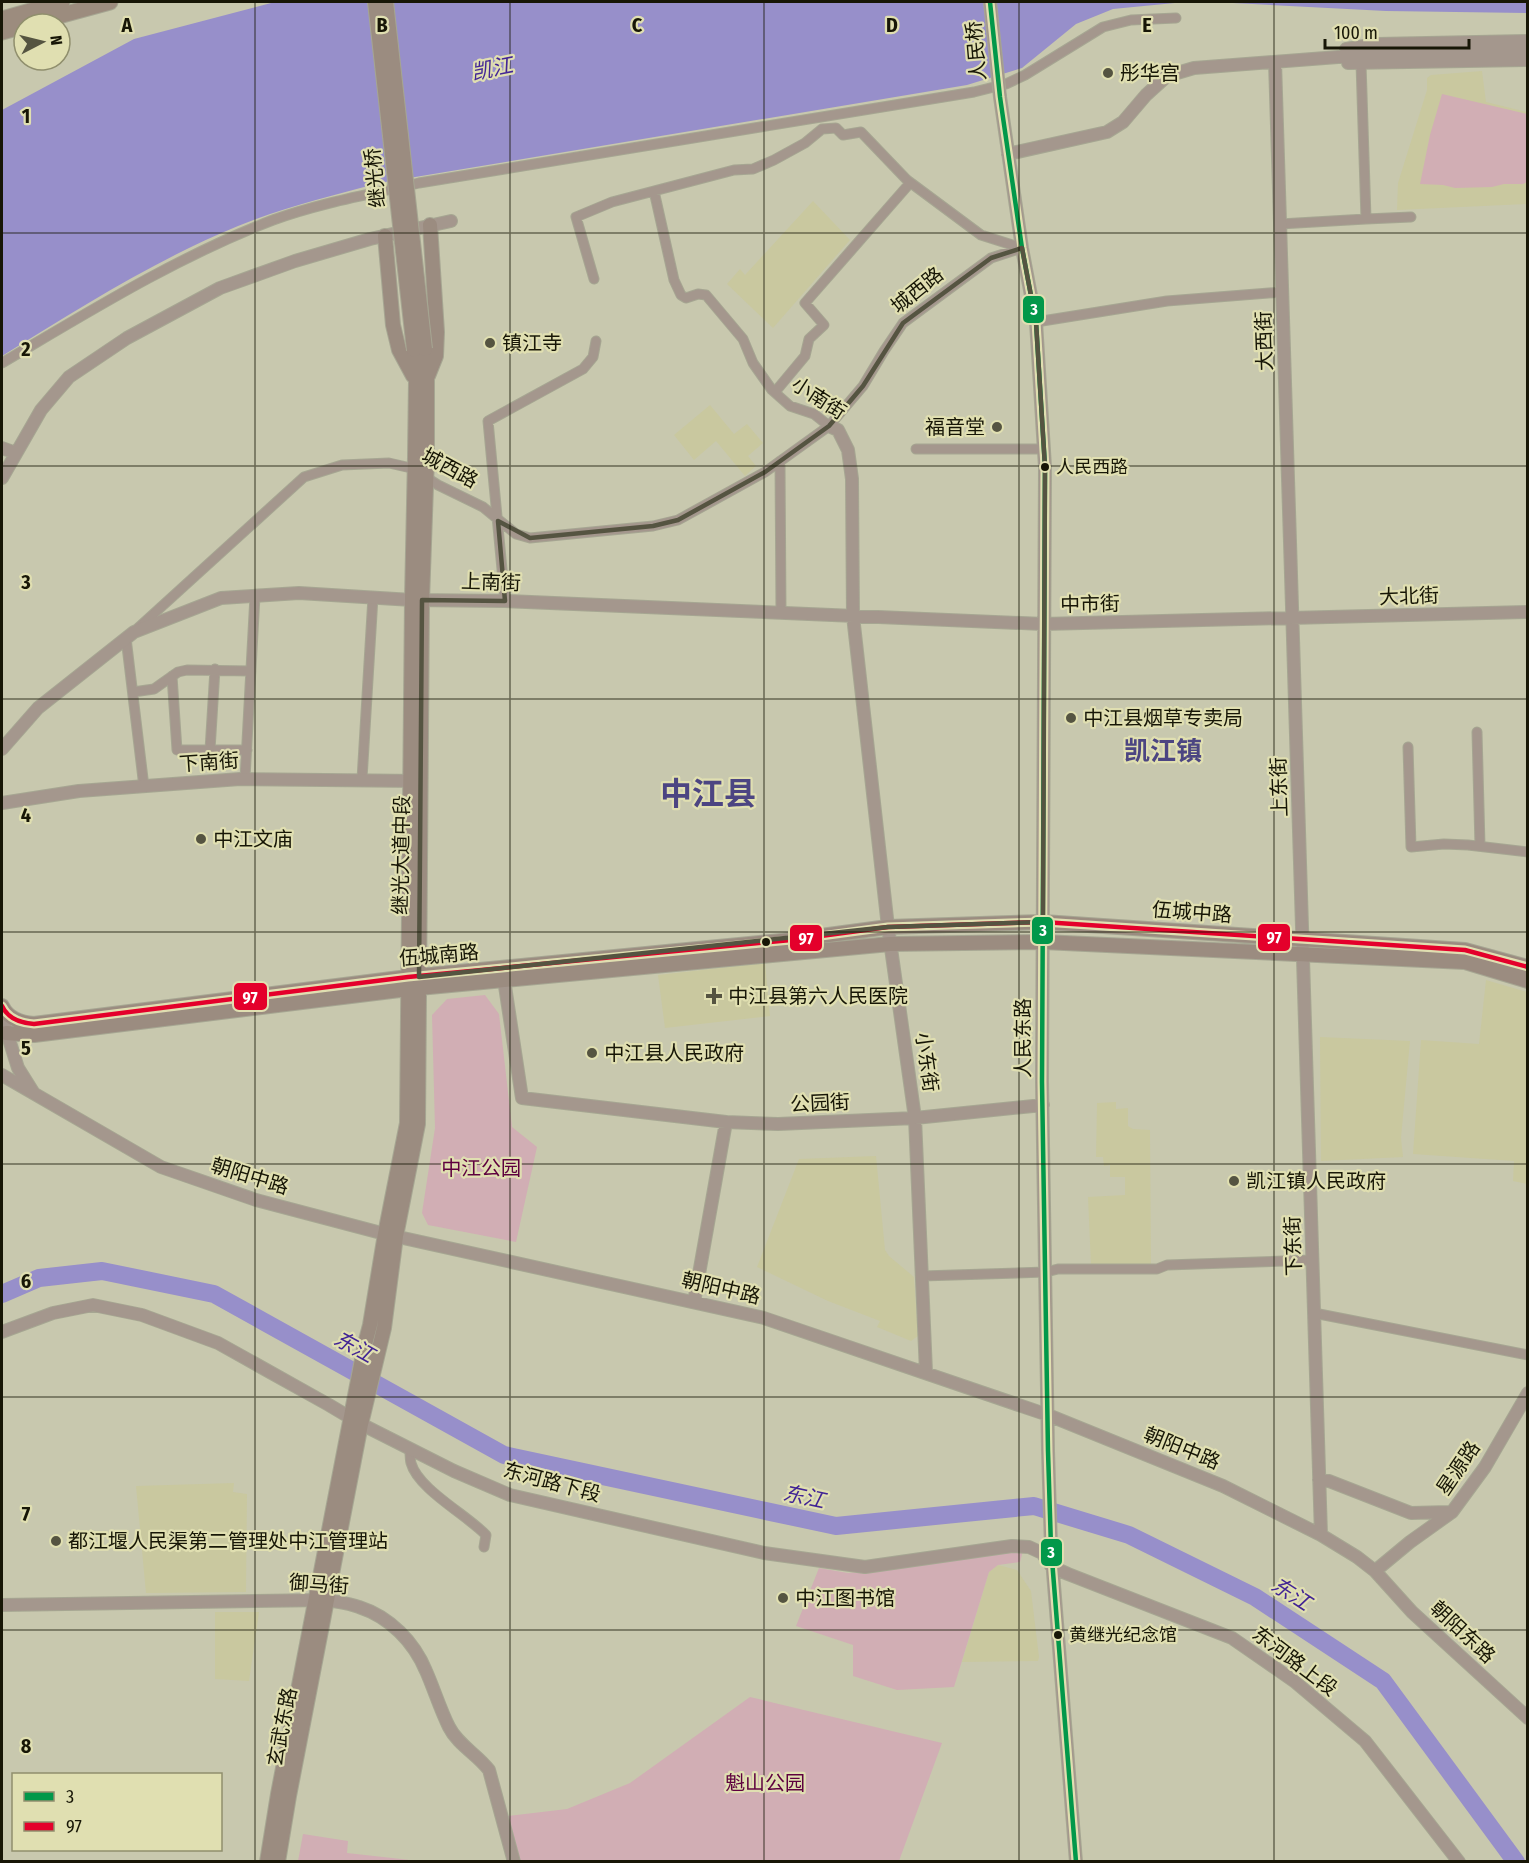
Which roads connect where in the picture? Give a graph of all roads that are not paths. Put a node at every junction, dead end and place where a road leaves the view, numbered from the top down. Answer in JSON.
{"nodes":[{"id":1,"x":62,"y":2,"type":"edge"},
{"id":2,"x":110,"y":2,"type":"edge"},
{"id":3,"x":375,"y":2,"type":"edge"},
{"id":4,"x":387,"y":2,"type":"edge"},
{"id":5,"x":990,"y":2,"type":"edge"},
{"id":6,"x":72,"y":12,"type":"edge"},
{"id":7,"x":1176,"y":18,"type":"dead end"},
{"id":8,"x":2,"y":19,"type":"edge"},
{"id":9,"x":1527,"y":41,"type":"edge"},
{"id":10,"x":1527,"y":51,"type":"edge"},
{"id":11,"x":1527,"y":60,"type":"edge"},
{"id":12,"x":1275,"y":62,"type":"junction"},
{"id":13,"x":1361,"y":63,"type":"junction"},
{"id":14,"x":1008,"y":154,"type":"junction"},
{"id":15,"x":910,"y":183,"type":"junction"},
{"id":16,"x":654,"y":191,"type":"junction"},
{"id":17,"x":1411,"y":217,"type":"dead end"},
{"id":18,"x":1366,"y":219,"type":"junction"},
{"id":19,"x":451,"y":220,"type":"dead end"},
{"id":20,"x":1280,"y":224,"type":"junction"},
{"id":21,"x":430,"y":225,"type":"junction"},
{"id":22,"x":385,"y":236,"type":"junction"},
{"id":23,"x":1022,"y":248,"type":"junction"},
{"id":24,"x":594,"y":279,"type":"dead end"},
{"id":25,"x":1282,"y":292,"type":"junction"},
{"id":26,"x":1036,"y":322,"type":"junction"},
{"id":27,"x":596,"y":341,"type":"dead end"},
{"id":28,"x":419,"y":350,"type":"junction"},
{"id":29,"x":2,"y":363,"type":"edge"},
{"id":30,"x":421,"y":380,"type":"junction"},
{"id":31,"x":775,"y":392,"type":"junction"},
{"id":32,"x":830,"y":426,"type":"junction"},
{"id":33,"x":2,"y":448,"type":"edge"},
{"id":34,"x":916,"y":449,"type":"dead end"},
{"id":35,"x":1044,"y":449,"type":"junction"},
{"id":36,"x":16,"y":453,"type":"junction"},
{"id":37,"x":780,"y":462,"type":"junction"},
{"id":38,"x":421,"y":474,"type":"junction"},
{"id":39,"x":2,"y":478,"type":"edge"},
{"id":40,"x":498,"y":521,"type":"junction"},
{"id":41,"x":255,"y":596,"type":"junction"},
{"id":42,"x":374,"y":597,"type":"junction"},
{"id":43,"x":417,"y":600,"type":"junction"},
{"id":44,"x":505,"y":601,"type":"junction"},
{"id":45,"x":1527,"y":612,"type":"edge"},
{"id":46,"x":781,"y":613,"type":"junction"},
{"id":47,"x":853,"y":616,"type":"junction"},
{"id":48,"x":1292,"y":619,"type":"junction"},
{"id":49,"x":1043,"y":624,"type":"junction"},
{"id":50,"x":130,"y":635,"type":"junction"},
{"id":51,"x":215,"y":669,"type":"junction"},
{"id":52,"x":251,"y":671,"type":"junction"},
{"id":53,"x":171,"y":676,"type":"junction"},
{"id":54,"x":133,"y":692,"type":"junction"},
{"id":55,"x":1477,"y":732,"type":"dead end"},
{"id":56,"x":1408,"y":747,"type":"dead end"},
{"id":57,"x":2,"y":749,"type":"edge"},
{"id":58,"x":210,"y":750,"type":"junction"},
{"id":59,"x":247,"y":750,"type":"junction"},
{"id":60,"x":245,"y":778,"type":"junction"},
{"id":61,"x":363,"y":779,"type":"junction"},
{"id":62,"x":416,"y":781,"type":"junction"},
{"id":63,"x":144,"y":787,"type":"junction"},
{"id":64,"x":2,"y":803,"type":"edge"},
{"id":65,"x":1480,"y":846,"type":"junction"},
{"id":66,"x":1527,"y":852,"type":"edge"},
{"id":67,"x":1043,"y":922,"type":"junction"},
{"id":68,"x":888,"y":927,"type":"junction"},
{"id":69,"x":1304,"y":939,"type":"junction"},
{"id":70,"x":1043,"y":942,"type":"junction"},
{"id":71,"x":890,"y":944,"type":"junction"},
{"id":72,"x":1304,"y":955,"type":"junction"},
{"id":73,"x":1527,"y":967,"type":"edge"},
{"id":74,"x":503,"y":975,"type":"junction"},
{"id":75,"x":1527,"y":981,"type":"edge"},
{"id":76,"x":414,"y":983,"type":"junction"},
{"id":77,"x":2,"y":1006,"type":"edge"},
{"id":78,"x":2,"y":1017,"type":"edge"},
{"id":79,"x":4,"y":1033,"type":"edge"},
{"id":80,"x":2,"y":1075,"type":"edge"},
{"id":81,"x":40,"y":1099,"type":"junction"},
{"id":82,"x":1043,"y":1105,"type":"junction"},
{"id":83,"x":915,"y":1118,"type":"junction"},
{"id":84,"x":726,"y":1122,"type":"junction"},
{"id":85,"x":390,"y":1235,"type":"junction"},
{"id":86,"x":1313,"y":1260,"type":"junction"},
{"id":87,"x":1046,"y":1272,"type":"junction"},
{"id":88,"x":922,"y":1276,"type":"junction"},
{"id":89,"x":694,"y":1302,"type":"junction"},
{"id":90,"x":1314,"y":1313,"type":"junction"},
{"id":91,"x":2,"y":1332,"type":"edge"},
{"id":92,"x":1527,"y":1355,"type":"edge"},
{"id":93,"x":926,"y":1372,"type":"junction"},
{"id":94,"x":1527,"y":1393,"type":"edge"},
{"id":95,"x":1048,"y":1415,"type":"junction"},
{"id":96,"x":356,"y":1421,"type":"junction"},
{"id":97,"x":410,"y":1449,"type":"junction"},
{"id":98,"x":1319,"y":1480,"type":"junction"},
{"id":99,"x":1452,"y":1512,"type":"junction"},
{"id":100,"x":1321,"y":1535,"type":"junction"},
{"id":101,"x":484,"y":1547,"type":"dead end"},
{"id":102,"x":1052,"y":1567,"type":"junction"},
{"id":103,"x":1375,"y":1571,"type":"junction"},
{"id":104,"x":322,"y":1600,"type":"junction"},
{"id":105,"x":2,"y":1605,"type":"edge"},
{"id":106,"x":1527,"y":1718,"type":"edge"},
{"id":107,"x":267,"y":1862,"type":"edge"},
{"id":108,"x":278,"y":1862,"type":"edge"},
{"id":109,"x":514,"y":1862,"type":"edge"},
{"id":110,"x":1076,"y":1862,"type":"edge"},
{"id":111,"x":1459,"y":1862,"type":"edge"}],
"edges":[{"from":1,"to":8,"type":"main road"},
{"from":2,"to":6,"type":"main road"},
{"from":3,"to":28,"type":"main road","name":"继光桥","bridge":true},
{"from":4,"to":28,"type":"main road","name":"继光桥","bridge":true},
{"from":5,"to":14,"type":"street","name":"人民桥","bridge":true},
{"from":7,"to":29,"type":"street"},
{"from":9,"to":12,"type":"street"},
{"from":10,"to":12,"type":"street"},
{"from":11,"to":13,"type":"street"},
{"from":12,"to":13,"type":"street"},
{"from":12,"to":14,"type":"street"},
{"from":12,"to":20,"type":"street","name":"大西街"},
{"from":13,"to":18,"type":"street"},
{"from":14,"to":23,"type":"street"},
{"from":15,"to":16,"type":"street"},
{"from":15,"to":23,"type":"street"},
{"from":15,"to":31,"type":"street"},
{"from":16,"to":24,"type":"street"},
{"from":16,"to":31,"type":"street","name":"小南街"},
{"from":17,"to":18,"type":"street"},
{"from":18,"to":20,"type":"street"},
{"from":19,"to":21,"type":"street"},
{"from":20,"to":25,"type":"street","name":"大西街"},
{"from":21,"to":22,"type":"street"},
{"from":21,"to":30,"type":"main road"},
{"from":22,"to":30,"type":"main road"},
{"from":22,"to":36,"type":"street"},
{"from":23,"to":26,"type":"street"},
{"from":23,"to":32,"type":"street","name":"城西路"},
{"from":25,"to":26,"type":"street"},
{"from":25,"to":48,"type":"street","name":"大西街"},
{"from":26,"to":35,"type":"street"},
{"from":27,"to":40,"type":"street"},
{"from":28,"to":30,"type":"main road"},
{"from":30,"to":38,"type":"main road","name":"继光大道中段"},
{"from":31,"to":32,"type":"street","name":"小南街"},
{"from":32,"to":37,"type":"street","name":"城西路"},
{"from":32,"to":47,"type":"street","name":"小南街"},
{"from":33,"to":36,"type":"street"},
{"from":34,"to":35,"type":"street"},
{"from":35,"to":49,"type":"street"},
{"from":36,"to":39,"type":"street"},
{"from":37,"to":40,"type":"street","name":"城西路"},
{"from":37,"to":46,"type":"street"},
{"from":38,"to":40,"type":"street","name":"城西路"},
{"from":38,"to":43,"type":"main road","name":"继光大道中段"},
{"from":38,"to":50,"type":"street","name":"城西路"},
{"from":40,"to":44,"type":"street"},
{"from":41,"to":42,"type":"street","name":"上南街"},
{"from":41,"to":50,"type":"street","name":"上南街"},
{"from":41,"to":52,"type":"street"},
{"from":42,"to":43,"type":"street","name":"上南街"},
{"from":42,"to":61,"type":"street"},
{"from":43,"to":44,"type":"street","name":"上南街"},
{"from":43,"to":62,"type":"main road","name":"继光大道中段"},
{"from":44,"to":46,"type":"street","name":"上南街"},
{"from":45,"to":48,"type":"street","name":"大北街"},
{"from":46,"to":47,"type":"street","name":"上南街"},
{"from":47,"to":49,"type":"street","name":"中市街"},
{"from":47,"to":68,"type":"street","name":"小东街"},
{"from":48,"to":49,"type":"street","name":"中市街"},
{"from":48,"to":69,"type":"street","name":"上东街"},
{"from":49,"to":67,"type":"street","name":"人民东路"},
{"from":50,"to":54,"type":"street"},
{"from":50,"to":57,"type":"street","name":"城西路"},
{"from":51,"to":52,"type":"street"},
{"from":51,"to":53,"type":"street"},
{"from":51,"to":58,"type":"street"},
{"from":52,"to":59,"type":"street"},
{"from":53,"to":54,"type":"street"},
{"from":53,"to":58,"type":"street"},
{"from":54,"to":63,"type":"street"},
{"from":55,"to":65,"type":"street"},
{"from":56,"to":65,"type":"street"},
{"from":58,"to":59,"type":"street"},
{"from":59,"to":60,"type":"street"},
{"from":60,"to":61,"type":"street","name":"下南街"},
{"from":60,"to":63,"type":"street","name":"下南街"},
{"from":61,"to":62,"type":"street","name":"下南街"},
{"from":62,"to":76,"type":"main road","name":"继光大道中段"},
{"from":63,"to":64,"type":"street","name":"下南街"},
{"from":65,"to":66,"type":"street"},
{"from":67,"to":68,"type":"main road","name":"伍城中路"},
{"from":67,"to":69,"type":"main road","name":"伍城中路"},
{"from":67,"to":70,"type":"street","name":"人民东路"},
{"from":68,"to":71,"type":"street","name":"小东街"},
{"from":68,"to":74,"type":"main road","name":"伍城南路"},
{"from":69,"to":72,"type":"street","name":"上东街"},
{"from":69,"to":73,"type":"main road","name":"伍城中路"},
{"from":70,"to":71,"type":"main road","name":"伍城中路"},
{"from":70,"to":72,"type":"main road","name":"伍城中路"},
{"from":70,"to":82,"type":"street","name":"人民东路"},
{"from":71,"to":74,"type":"main road","name":"伍城南路"},
{"from":71,"to":83,"type":"street","name":"小东街"},
{"from":72,"to":75,"type":"main road","name":"伍城中路"},
{"from":72,"to":86,"type":"street","name":"下东街"},
{"from":74,"to":76,"type":"main road","name":"伍城南路"},
{"from":74,"to":84,"type":"street","name":"公园街"},
{"from":76,"to":77,"type":"main road","name":"伍城南路"},
{"from":76,"to":79,"type":"main road","name":"伍城南路"},
{"from":76,"to":85,"type":"main road","name":"继光大道中段"},
{"from":78,"to":79,"type":"street"},
{"from":79,"to":81,"type":"street"},
{"from":80,"to":81,"type":"street","name":"朝阳中路"},
{"from":81,"to":85,"type":"street","name":"朝阳中路"},
{"from":82,"to":83,"type":"street","name":"公园街"},
{"from":82,"to":87,"type":"street","name":"人民东路"},
{"from":83,"to":84,"type":"street","name":"公园街"},
{"from":83,"to":88,"type":"street","name":"小东街"},
{"from":84,"to":89,"type":"street"},
{"from":85,"to":89,"type":"street","name":"朝阳中路"},
{"from":85,"to":96,"type":"main road","name":"继光大道中段"},
{"from":86,"to":87,"type":"street"},
{"from":86,"to":90,"type":"street","name":"下东街"},
{"from":87,"to":88,"type":"street"},
{"from":87,"to":95,"type":"street","name":"人民东路"},
{"from":88,"to":93,"type":"street","name":"小东街"},
{"from":89,"to":93,"type":"street","name":"朝阳中路"},
{"from":90,"to":92,"type":"street"},
{"from":90,"to":98,"type":"street","name":"下东街"},
{"from":91,"to":96,"type":"street","name":"东河路下段"},
{"from":93,"to":95,"type":"street","name":"朝阳中路"},
{"from":94,"to":99,"type":"street","name":"星源路"},
{"from":95,"to":100,"type":"street","name":"朝阳中路"},
{"from":95,"to":102,"type":"street","name":"人民东路"},
{"from":96,"to":97,"type":"street","name":"东河路下段"},
{"from":96,"to":104,"type":"main road","name":"继光大道中段"},
{"from":97,"to":101,"type":"street"},
{"from":97,"to":102,"type":"street","name":"东河路下段"},
{"from":98,"to":99,"type":"street"},
{"from":98,"to":100,"type":"street","name":"下东街"},
{"from":99,"to":103,"type":"street","name":"星源路"},
{"from":100,"to":103,"type":"street","name":"朝阳中路"},
{"from":102,"to":110,"type":"street","name":"人民东路"},
{"from":102,"to":111,"type":"street","name":"东河路上段"},
{"from":103,"to":106,"type":"street","name":"朝阳东路"},
{"from":104,"to":105,"type":"street","name":"御马街"},
{"from":104,"to":107,"type":"main road","name":"玄武东路"},
{"from":104,"to":108,"type":"main road","name":"玄武东路"},
{"from":104,"to":109,"type":"street","name":"御马街"}]}
